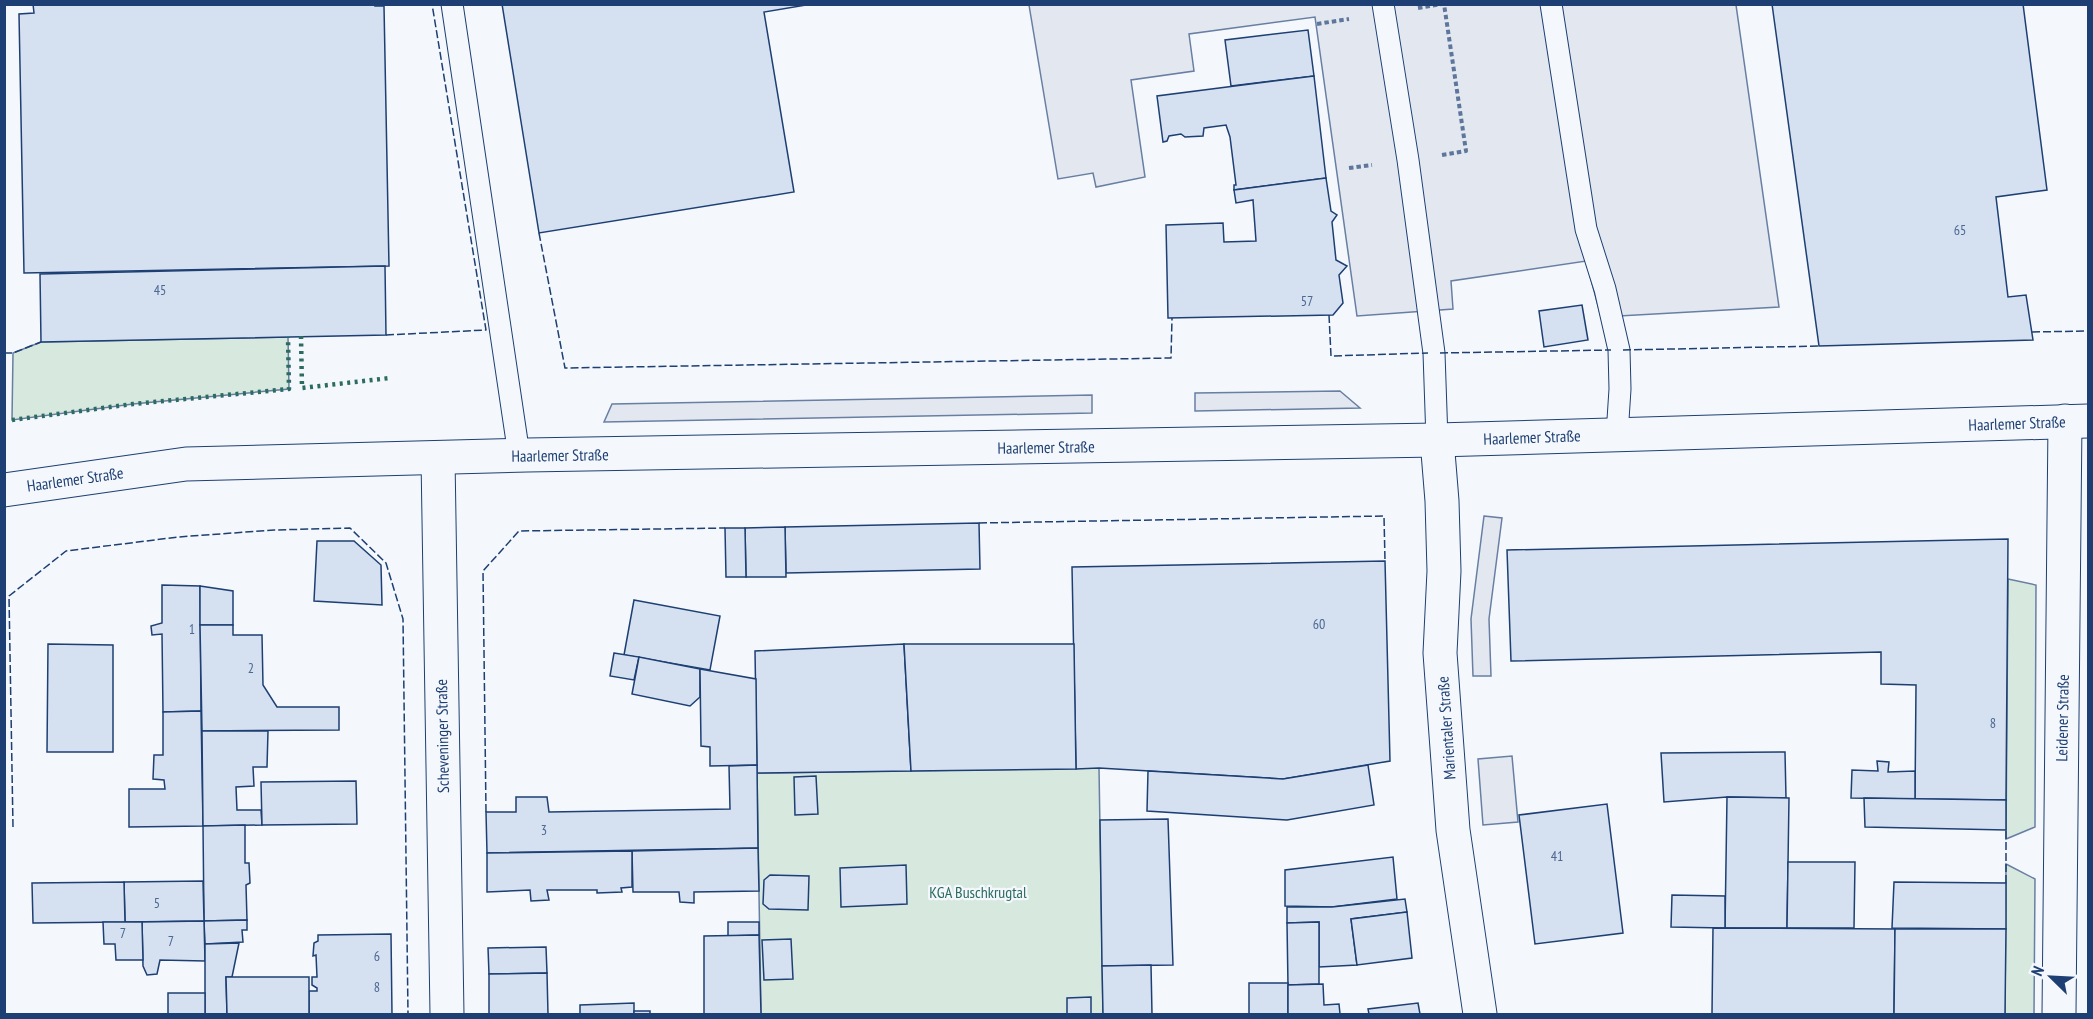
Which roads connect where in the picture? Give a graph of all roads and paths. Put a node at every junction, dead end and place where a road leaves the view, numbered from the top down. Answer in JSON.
{"nodes":[{"id":1,"x":452,"y":4,"type":"edge"},
{"id":2,"x":1383,"y":4,"type":"edge"},
{"id":3,"x":1444,"y":4,"type":"edge"},
{"id":4,"x":1551,"y":4,"type":"edge"},
{"id":5,"x":1466,"y":151,"type":"dead end"},
{"id":6,"x":2077,"y":421,"type":"edge"},
{"id":7,"x":1617,"y":435,"type":"junction"},
{"id":8,"x":1437,"y":440,"type":"junction"},
{"id":9,"x":519,"y":456,"type":"junction"},
{"id":10,"x":438,"y":458,"type":"junction"},
{"id":11,"x":4,"y":490,"type":"edge"},
{"id":12,"x":447,"y":1014,"type":"edge"},
{"id":13,"x":1480,"y":1014,"type":"edge"},
{"id":14,"x":2059,"y":1014,"type":"edge"}],
"edges":[{"from":1,"to":9,"type":"lane"},
{"from":2,"to":8,"type":"lane"},
{"from":3,"to":5,"type":"path"},
{"from":4,"to":7,"type":"lane"},
{"from":6,"to":7,"type":"street","name":"Haarlemer Straße"},
{"from":6,"to":14,"type":"street","name":"Leidener Straße"},
{"from":7,"to":8,"type":"street","name":"Haarlemer Straße"},
{"from":8,"to":9,"type":"street","name":"Haarlemer Straße"},
{"from":8,"to":13,"type":"street","name":"Marientaler Straße"},
{"from":9,"to":10,"type":"street","name":"Haarlemer Straße"},
{"from":10,"to":11,"type":"street","name":"Haarlemer Straße"},
{"from":10,"to":12,"type":"street","name":"Scheveninger Straße"}]}
